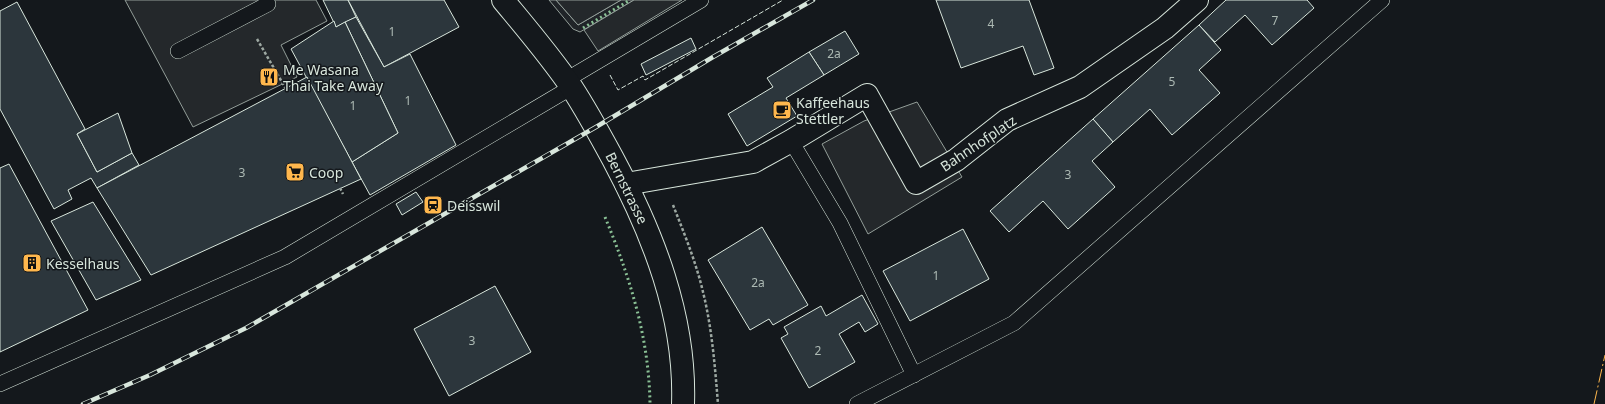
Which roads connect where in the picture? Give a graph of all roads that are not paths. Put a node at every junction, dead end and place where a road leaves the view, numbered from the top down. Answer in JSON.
{"nodes":[{"id":1,"x":266,"y":0,"type":"edge"},
{"id":2,"x":503,"y":0,"type":"edge"},
{"id":3,"x":701,"y":0,"type":"edge"},
{"id":4,"x":1197,"y":0,"type":"edge"},
{"id":5,"x":1382,"y":0,"type":"edge"},
{"id":6,"x":178,"y":51,"type":"dead end"},
{"id":7,"x":569,"y":84,"type":"junction"},
{"id":8,"x":791,"y":141,"type":"junction"},
{"id":9,"x":626,"y":184,"type":"junction"},
{"id":10,"x":914,"y":375,"type":"junction"},
{"id":11,"x":0,"y":384,"type":"edge"},
{"id":12,"x":682,"y":404,"type":"edge"},
{"id":13,"x":857,"y":404,"type":"edge"}],
"edges":[{"from":1,"to":6,"type":"lane"},
{"from":2,"to":7,"type":"street","name":"Bernstrasse"},
{"from":3,"to":7,"type":"lane"},
{"from":4,"to":8,"type":"street","name":"Bahnhofplatz"},
{"from":5,"to":10,"type":"lane"},
{"from":7,"to":9,"type":"street","name":"Bernstrasse"},
{"from":7,"to":11,"type":"lane"},
{"from":8,"to":9,"type":"street","name":"Bahnhofplatz"},
{"from":8,"to":10,"type":"lane"},
{"from":9,"to":12,"type":"street","name":"Bernstrasse"},
{"from":10,"to":13,"type":"lane"}]}
